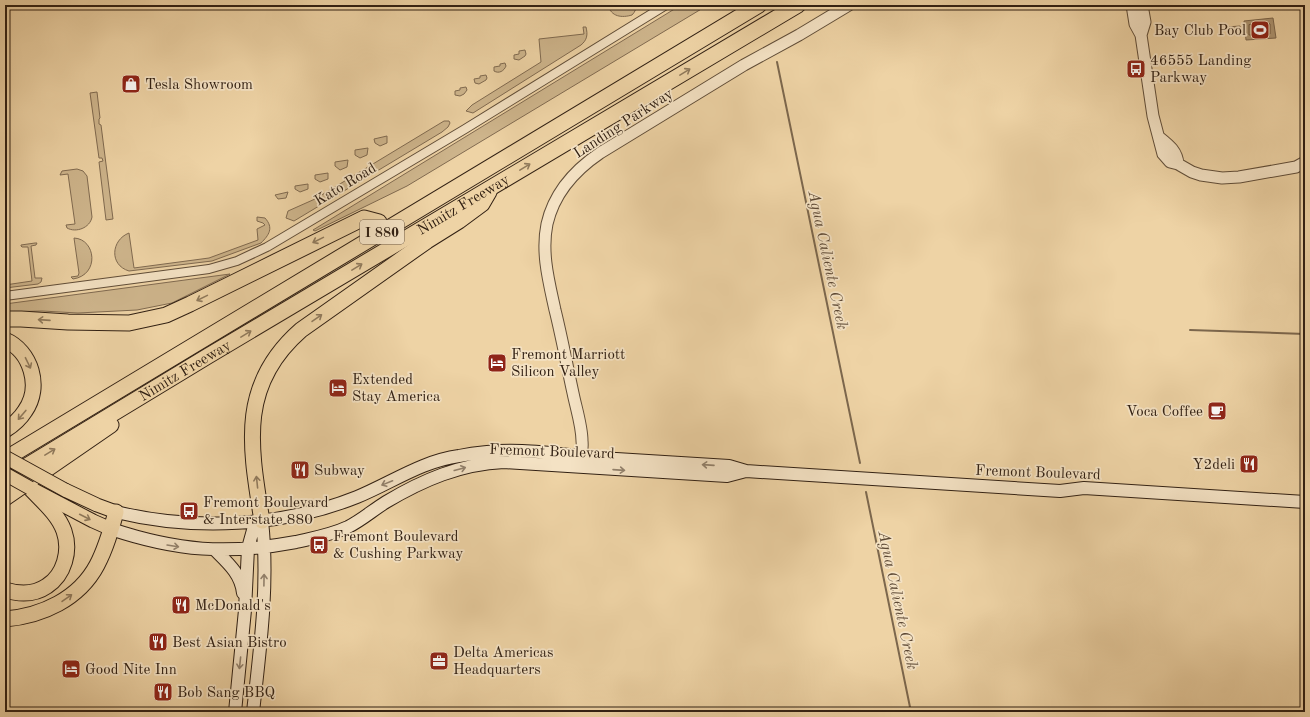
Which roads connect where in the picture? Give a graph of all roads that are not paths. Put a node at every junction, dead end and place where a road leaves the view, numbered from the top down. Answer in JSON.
{"nodes":[{"id":1,"x":666,"y":5,"type":"edge"},
{"id":2,"x":741,"y":5,"type":"edge"},
{"id":3,"x":758,"y":5,"type":"edge"},
{"id":4,"x":798,"y":5,"type":"edge"},
{"id":5,"x":849,"y":5,"type":"edge"},
{"id":6,"x":1132,"y":5,"type":"edge"},
{"id":7,"x":1142,"y":5,"type":"edge"},
{"id":8,"x":1141,"y":35,"type":"junction"},
{"id":9,"x":1302,"y":167,"type":"edge"},
{"id":10,"x":491,"y":187,"type":"junction"},
{"id":11,"x":380,"y":222,"type":"junction"},
{"id":12,"x":5,"y":296,"type":"edge"},
{"id":13,"x":5,"y":319,"type":"edge"},
{"id":14,"x":5,"y":340,"type":"edge"},
{"id":15,"x":208,"y":356,"type":"junction"},
{"id":16,"x":5,"y":430,"type":"edge"},
{"id":17,"x":5,"y":448,"type":"edge"},
{"id":18,"x":5,"y":458,"type":"edge"},
{"id":19,"x":445,"y":459,"type":"junction"},
{"id":20,"x":581,"y":462,"type":"junction"},
{"id":21,"x":5,"y":474,"type":"edge"},
{"id":22,"x":404,"y":474,"type":"junction"},
{"id":23,"x":5,"y":479,"type":"edge"},
{"id":24,"x":425,"y":481,"type":"junction"},
{"id":25,"x":30,"y":488,"type":"joint"},
{"id":26,"x":5,"y":498,"type":"edge"},
{"id":27,"x":1305,"y":502,"type":"edge"},
{"id":28,"x":384,"y":503,"type":"junction"},
{"id":29,"x":54,"y":506,"type":"junction"},
{"id":30,"x":116,"y":512,"type":"junction"},
{"id":31,"x":262,"y":520,"type":"junction"},
{"id":32,"x":111,"y":529,"type":"junction"},
{"id":33,"x":264,"y":547,"type":"junction"},
{"id":34,"x":248,"y":548,"type":"junction"},
{"id":35,"x":215,"y":550,"type":"junction"},
{"id":36,"x":5,"y":590,"type":"edge"},
{"id":37,"x":245,"y":610,"type":"junction"},
{"id":38,"x":5,"y":619,"type":"edge"},
{"id":39,"x":235,"y":712,"type":"edge"},
{"id":40,"x":253,"y":712,"type":"edge"}],
"edges":[{"from":1,"to":12,"type":"street","name":"Kato Road"},
{"from":2,"to":11,"type":"highway","name":"Nimitz Freeway","number":"I 880"},
{"from":3,"to":18,"type":"highway","number":"I 880"},
{"from":10,"to":4,"type":"highway","name":"Nimitz Freeway","number":"I 880","one_way":true},
{"from":5,"to":20,"type":"street","name":"Landing Parkway"},
{"from":6,"to":8,"type":"street"},
{"from":7,"to":8,"type":"street"},
{"from":8,"to":9,"type":"street"},
{"from":15,"to":10,"type":"highway","name":"Nimitz Freeway","number":"I 880","one_way":true},
{"from":31,"to":10,"type":"highway","one_way":true},
{"from":11,"to":13,"type":"highway","one_way":true},
{"from":11,"to":17,"type":"highway","name":"Nimitz Freeway","number":"I 880"},
{"from":14,"to":16,"type":"highway","one_way":true},
{"from":23,"to":15,"type":"highway","name":"Nimitz Freeway","number":"I 880","one_way":true},
{"from":15,"to":26,"type":"highway"},
{"from":18,"to":30,"type":"main road","name":"Fremont Boulevard","bridge":true},
{"from":19,"to":20,"type":"main road","name":"Fremont Boulevard"},
{"from":19,"to":22,"type":"main road","name":"Fremont Boulevard"},
{"from":19,"to":24,"type":"main road"},
{"from":24,"to":20,"type":"main road","name":"Fremont Boulevard","one_way":true},
{"from":20,"to":27,"type":"main road","name":"Fremont Boulevard"},
{"from":21,"to":25,"type":"main road","bridge":true},
{"from":22,"to":28,"type":"main road"},
{"from":22,"to":31,"type":"main road","name":"Fremont Boulevard","one_way":true},
{"from":24,"to":28,"type":"main road","name":"Fremont Boulevard"},
{"from":25,"to":29,"type":"highway"},
{"from":28,"to":33,"type":"main road","name":"Fremont Boulevard"},
{"from":29,"to":32,"type":"main road","name":"Fremont Boulevard","one_way":true},
{"from":29,"to":36,"type":"highway"},
{"from":30,"to":31,"type":"main road","name":"Fremont Boulevard"},
{"from":30,"to":32,"type":"highway"},
{"from":31,"to":33,"type":"main road"},
{"from":31,"to":34,"type":"main road"},
{"from":32,"to":35,"type":"main road","name":"Fremont Boulevard","one_way":true},
{"from":38,"to":32,"type":"highway","one_way":true},
{"from":33,"to":34,"type":"main road","name":"Fremont Boulevard"},
{"from":40,"to":33,"type":"main road","one_way":true},
{"from":34,"to":35,"type":"main road","name":"Fremont Boulevard"},
{"from":34,"to":37,"type":"main road"},
{"from":35,"to":37,"type":"main road"},
{"from":37,"to":39,"type":"main road","one_way":true}]}
